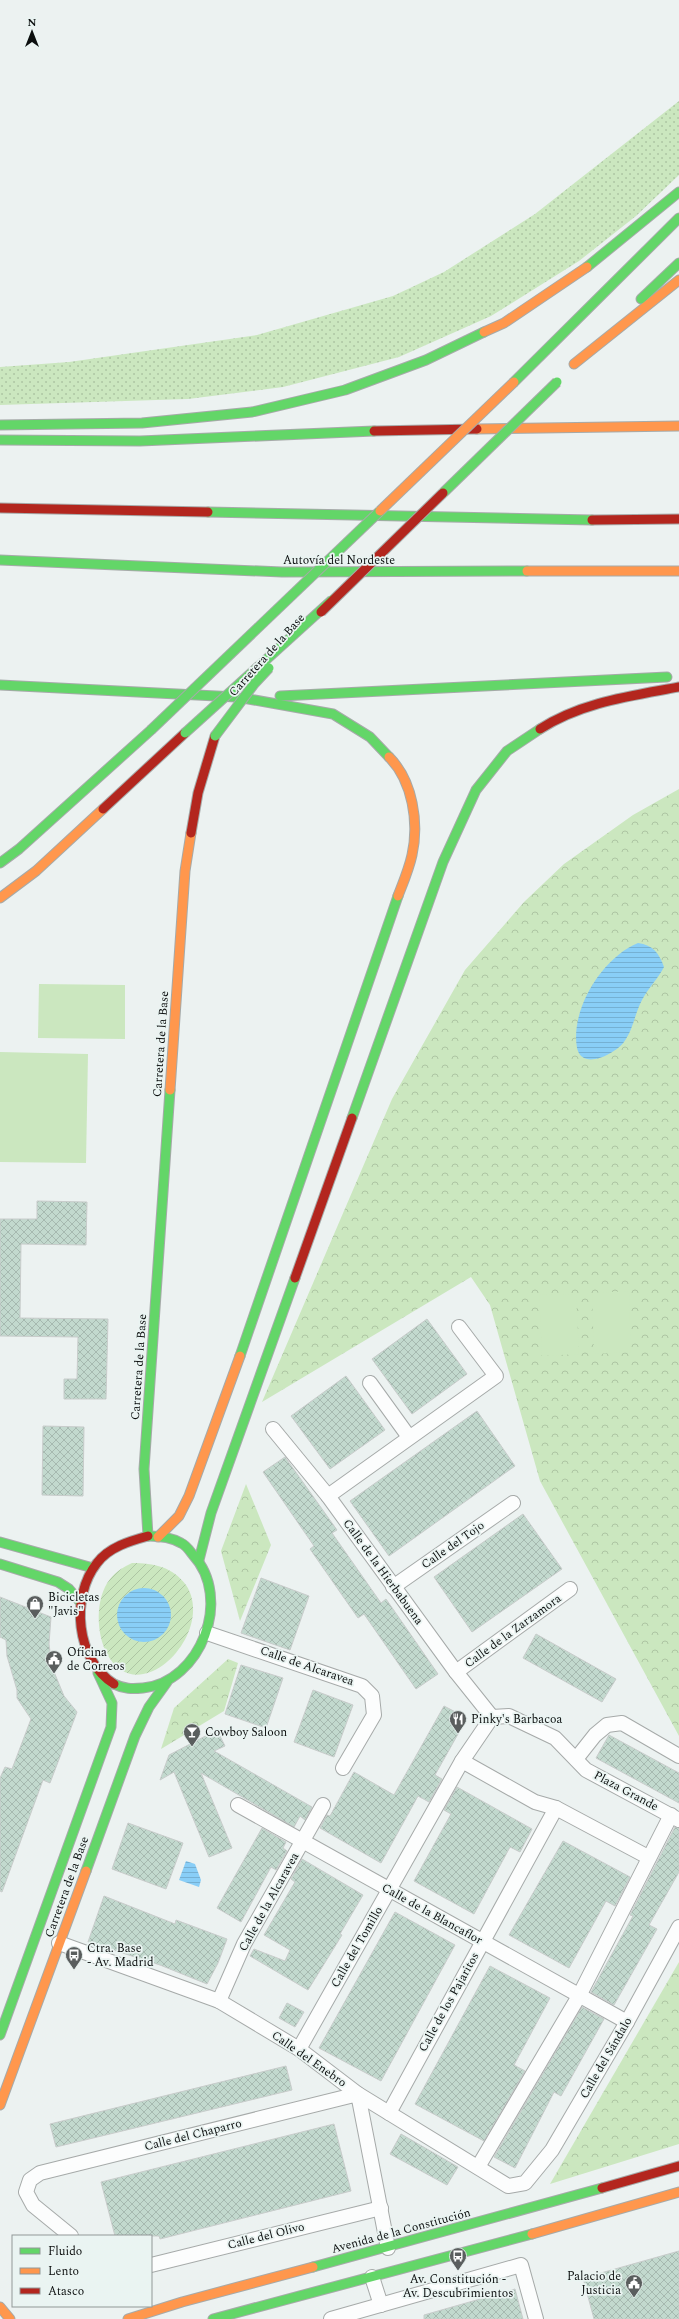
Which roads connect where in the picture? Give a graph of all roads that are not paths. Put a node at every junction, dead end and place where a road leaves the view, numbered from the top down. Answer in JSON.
{"nodes":[{"id":1,"x":679,"y":192,"type":"edge"},
{"id":2,"x":679,"y":218,"type":"edge"},
{"id":3,"x":679,"y":263,"type":"edge"},
{"id":4,"x":679,"y":280,"type":"edge"},
{"id":5,"x":574,"y":364,"type":"junction"},
{"id":6,"x":679,"y":420,"type":"edge"},
{"id":7,"x":0,"y":425,"type":"edge"},
{"id":8,"x":679,"y":426,"type":"edge"},
{"id":9,"x":613,"y":427,"type":"junction"},
{"id":10,"x":0,"y":440,"type":"edge"},
{"id":11,"x":0,"y":508,"type":"edge"},
{"id":12,"x":679,"y":520,"type":"edge"},
{"id":13,"x":0,"y":560,"type":"edge"},
{"id":14,"x":679,"y":571,"type":"edge"},
{"id":15,"x":332,"y":600,"type":"junction"},
{"id":16,"x":679,"y":676,"type":"edge"},
{"id":17,"x":0,"y":685,"type":"edge"},
{"id":18,"x":679,"y":687,"type":"edge"},
{"id":19,"x":243,"y":698,"type":"junction"},
{"id":20,"x":0,"y":863,"type":"edge"},
{"id":21,"x":0,"y":898,"type":"edge"},
{"id":22,"x":459,"y":1327,"type":"dead end"},
{"id":23,"x":370,"y":1383,"type":"dead end"},
{"id":24,"x":273,"y":1429,"type":"dead end"},
{"id":25,"x":409,"y":1437,"type":"junction"},
{"id":26,"x":328,"y":1496,"type":"junction"},
{"id":27,"x":513,"y":1503,"type":"dead end"},
{"id":28,"x":148,"y":1536,"type":"junction"},
{"id":29,"x":158,"y":1536,"type":"junction"},
{"id":30,"x":0,"y":1542,"type":"edge"},
{"id":31,"x":199,"y":1560,"type":"junction"},
{"id":32,"x":0,"y":1564,"type":"edge"},
{"id":33,"x":94,"y":1568,"type":"junction"},
{"id":34,"x":392,"y":1587,"type":"junction"},
{"id":35,"x":570,"y":1589,"type":"dead end"},
{"id":36,"x":81,"y":1603,"type":"junction"},
{"id":37,"x":207,"y":1632,"type":"junction"},
{"id":38,"x":456,"y":1672,"type":"junction"},
{"id":39,"x":98,"y":1673,"type":"junction"},
{"id":40,"x":167,"y":1682,"type":"junction"},
{"id":41,"x":492,"y":1717,"type":"junction"},
{"id":42,"x":679,"y":1756,"type":"edge"},
{"id":43,"x":576,"y":1759,"type":"junction"},
{"id":44,"x":462,"y":1761,"type":"junction"},
{"id":45,"x":343,"y":1768,"type":"dead end"},
{"id":46,"x":238,"y":1805,"type":"dead end"},
{"id":47,"x":323,"y":1805,"type":"dead end"},
{"id":48,"x":556,"y":1808,"type":"junction"},
{"id":49,"x":675,"y":1818,"type":"edge"},
{"id":50,"x":303,"y":1841,"type":"junction"},
{"id":51,"x":648,"y":1856,"type":"junction"},
{"id":52,"x":390,"y":1890,"type":"junction"},
{"id":53,"x":679,"y":1927,"type":"edge"},
{"id":54,"x":482,"y":1942,"type":"junction"},
{"id":55,"x":59,"y":1944,"type":"junction"},
{"id":56,"x":579,"y":1996,"type":"junction"},
{"id":57,"x":219,"y":2001,"type":"junction"},
{"id":58,"x":627,"y":2022,"type":"junction"},
{"id":59,"x":0,"y":2035,"type":"edge"},
{"id":60,"x":299,"y":2049,"type":"junction"},
{"id":61,"x":358,"y":2094,"type":"junction"},
{"id":62,"x":0,"y":2105,"type":"edge"},
{"id":63,"x":389,"y":2113,"type":"junction"},
{"id":64,"x":679,"y":2166,"type":"edge"},
{"id":65,"x":478,"y":2167,"type":"junction"},
{"id":66,"x":525,"y":2183,"type":"joint"},
{"id":67,"x":679,"y":2192,"type":"edge"},
{"id":68,"x":381,"y":2208,"type":"junction"},
{"id":69,"x":69,"y":2235,"type":"edge"},
{"id":70,"x":388,"y":2248,"type":"junction"},
{"id":71,"x":152,"y":2265,"type":"edge"},
{"id":72,"x":372,"y":2277,"type":"junction"},
{"id":73,"x":381,"y":2305,"type":"junction"},
{"id":74,"x":0,"y":2307,"type":"edge"},
{"id":75,"x":11,"y":2318,"type":"edge"},
{"id":76,"x":128,"y":2319,"type":"edge"},
{"id":77,"x":213,"y":2319,"type":"edge"},
{"id":78,"x":331,"y":2319,"type":"edge"},
{"id":79,"x":536,"y":2319,"type":"edge"}],
"edges":[{"from":1,"to":7,"type":"main road"},
{"from":2,"to":20,"type":"main road","bridge":true},
{"from":3,"to":5,"type":"main road"},
{"from":4,"to":5,"type":"main road"},
{"from":5,"to":15,"type":"main road","bridge":true},
{"from":6,"to":9,"type":"main road"},
{"from":8,"to":9,"type":"main road"},
{"from":9,"to":10,"type":"main road"},
{"from":11,"to":12,"type":"main road"},
{"from":13,"to":14,"type":"main road","name":"Autovía del Nordeste"},
{"from":15,"to":21,"type":"main road","bridge":true},
{"from":15,"to":28,"type":"main road","name":"Carretera de la Base","bridge":true},
{"from":16,"to":19,"type":"main road"},
{"from":17,"to":19,"type":"main road"},
{"from":18,"to":31,"type":"main road"},
{"from":19,"to":29,"type":"main road"},
{"from":22,"to":25,"type":"street"},
{"from":23,"to":25,"type":"street"},
{"from":24,"to":26,"type":"street","name":"Calle de la Hierbabuena"},
{"from":25,"to":26,"type":"street"},
{"from":26,"to":34,"type":"street","name":"Calle de la Hierbabuena"},
{"from":27,"to":34,"type":"street","name":"Calle del Tojo"},
{"from":28,"to":29,"type":"main road"},
{"from":28,"to":33,"type":"main road"},
{"from":29,"to":31,"type":"main road"},
{"from":30,"to":33,"type":"main road"},
{"from":31,"to":37,"type":"main road"},
{"from":32,"to":36,"type":"main road"},
{"from":33,"to":36,"type":"main road"},
{"from":34,"to":38,"type":"street","name":"Calle de la Hierbabuena"},
{"from":35,"to":38,"type":"street","name":"Calle de la Zarzamora"},
{"from":36,"to":39,"type":"main road"},
{"from":37,"to":40,"type":"main road"},
{"from":37,"to":45,"type":"street","name":"Calle de Alcaravea"},
{"from":38,"to":41,"type":"street","name":"Calle de la Hierbabuena"},
{"from":39,"to":40,"type":"main road"},
{"from":39,"to":59,"type":"main road","name":"Carretera de la Base"},
{"from":40,"to":55,"type":"main road","name":"Carretera de la Base"},
{"from":41,"to":43,"type":"street","name":"Plaza Grande"},
{"from":41,"to":44,"type":"street"},
{"from":42,"to":43,"type":"street"},
{"from":43,"to":49,"type":"street","name":"Plaza Grande"},
{"from":44,"to":48,"type":"street"},
{"from":44,"to":52,"type":"street","name":"Calle del Tomillo"},
{"from":46,"to":50,"type":"street","name":"Calle de la Blancaflor"},
{"from":47,"to":50,"type":"street","name":"Calle de la Alcaravea"},
{"from":48,"to":51,"type":"street"},
{"from":48,"to":54,"type":"street","name":"Calle de los Pajaritos"},
{"from":49,"to":51,"type":"street","name":"Plaza Grande"},
{"from":50,"to":52,"type":"street","name":"Calle de la Blancaflor"},
{"from":50,"to":57,"type":"street","name":"Calle de la Alcaravea"},
{"from":51,"to":56,"type":"street","name":"Plaza Grande"},
{"from":52,"to":54,"type":"street","name":"Calle de la Blancaflor"},
{"from":52,"to":60,"type":"street","name":"Calle del Tomillo"},
{"from":53,"to":58,"type":"street","name":"Calle del Sándalo"},
{"from":54,"to":56,"type":"street","name":"Calle de la Blancaflor"},
{"from":54,"to":63,"type":"street","name":"Calle de los Pajaritos"},
{"from":55,"to":57,"type":"street","name":"Calle del Enebro"},
{"from":55,"to":62,"type":"main road","name":"Carretera de la Base"},
{"from":56,"to":58,"type":"street","name":"Calle de la Blancaflor"},
{"from":56,"to":65,"type":"street","name":"Plaza Grande"},
{"from":57,"to":60,"type":"street","name":"Calle del Enebro"},
{"from":58,"to":66,"type":"street","name":"Calle del Sándalo"},
{"from":60,"to":61,"type":"street","name":"Calle del Enebro"},
{"from":61,"to":63,"type":"street","name":"Calle del Enebro"},
{"from":61,"to":68,"type":"street"},
{"from":61,"to":69,"type":"street","name":"Calle del Chaparro"},
{"from":63,"to":65,"type":"street","name":"Calle del Enebro"},
{"from":64,"to":70,"type":"main road","name":"Avenida de la Constitución"},
{"from":65,"to":66,"type":"street","name":"Calle del Enebro"},
{"from":67,"to":72,"type":"main road"},
{"from":68,"to":70,"type":"street"},
{"from":68,"to":71,"type":"street","name":"Calle del Olivo"},
{"from":70,"to":76,"type":"main road","name":"Avenida de la Constitución"},
{"from":72,"to":73,"type":"street"},
{"from":72,"to":77,"type":"main road"},
{"from":73,"to":78,"type":"street"},
{"from":73,"to":79,"type":"street"},
{"from":74,"to":75,"type":"main road"}]}
